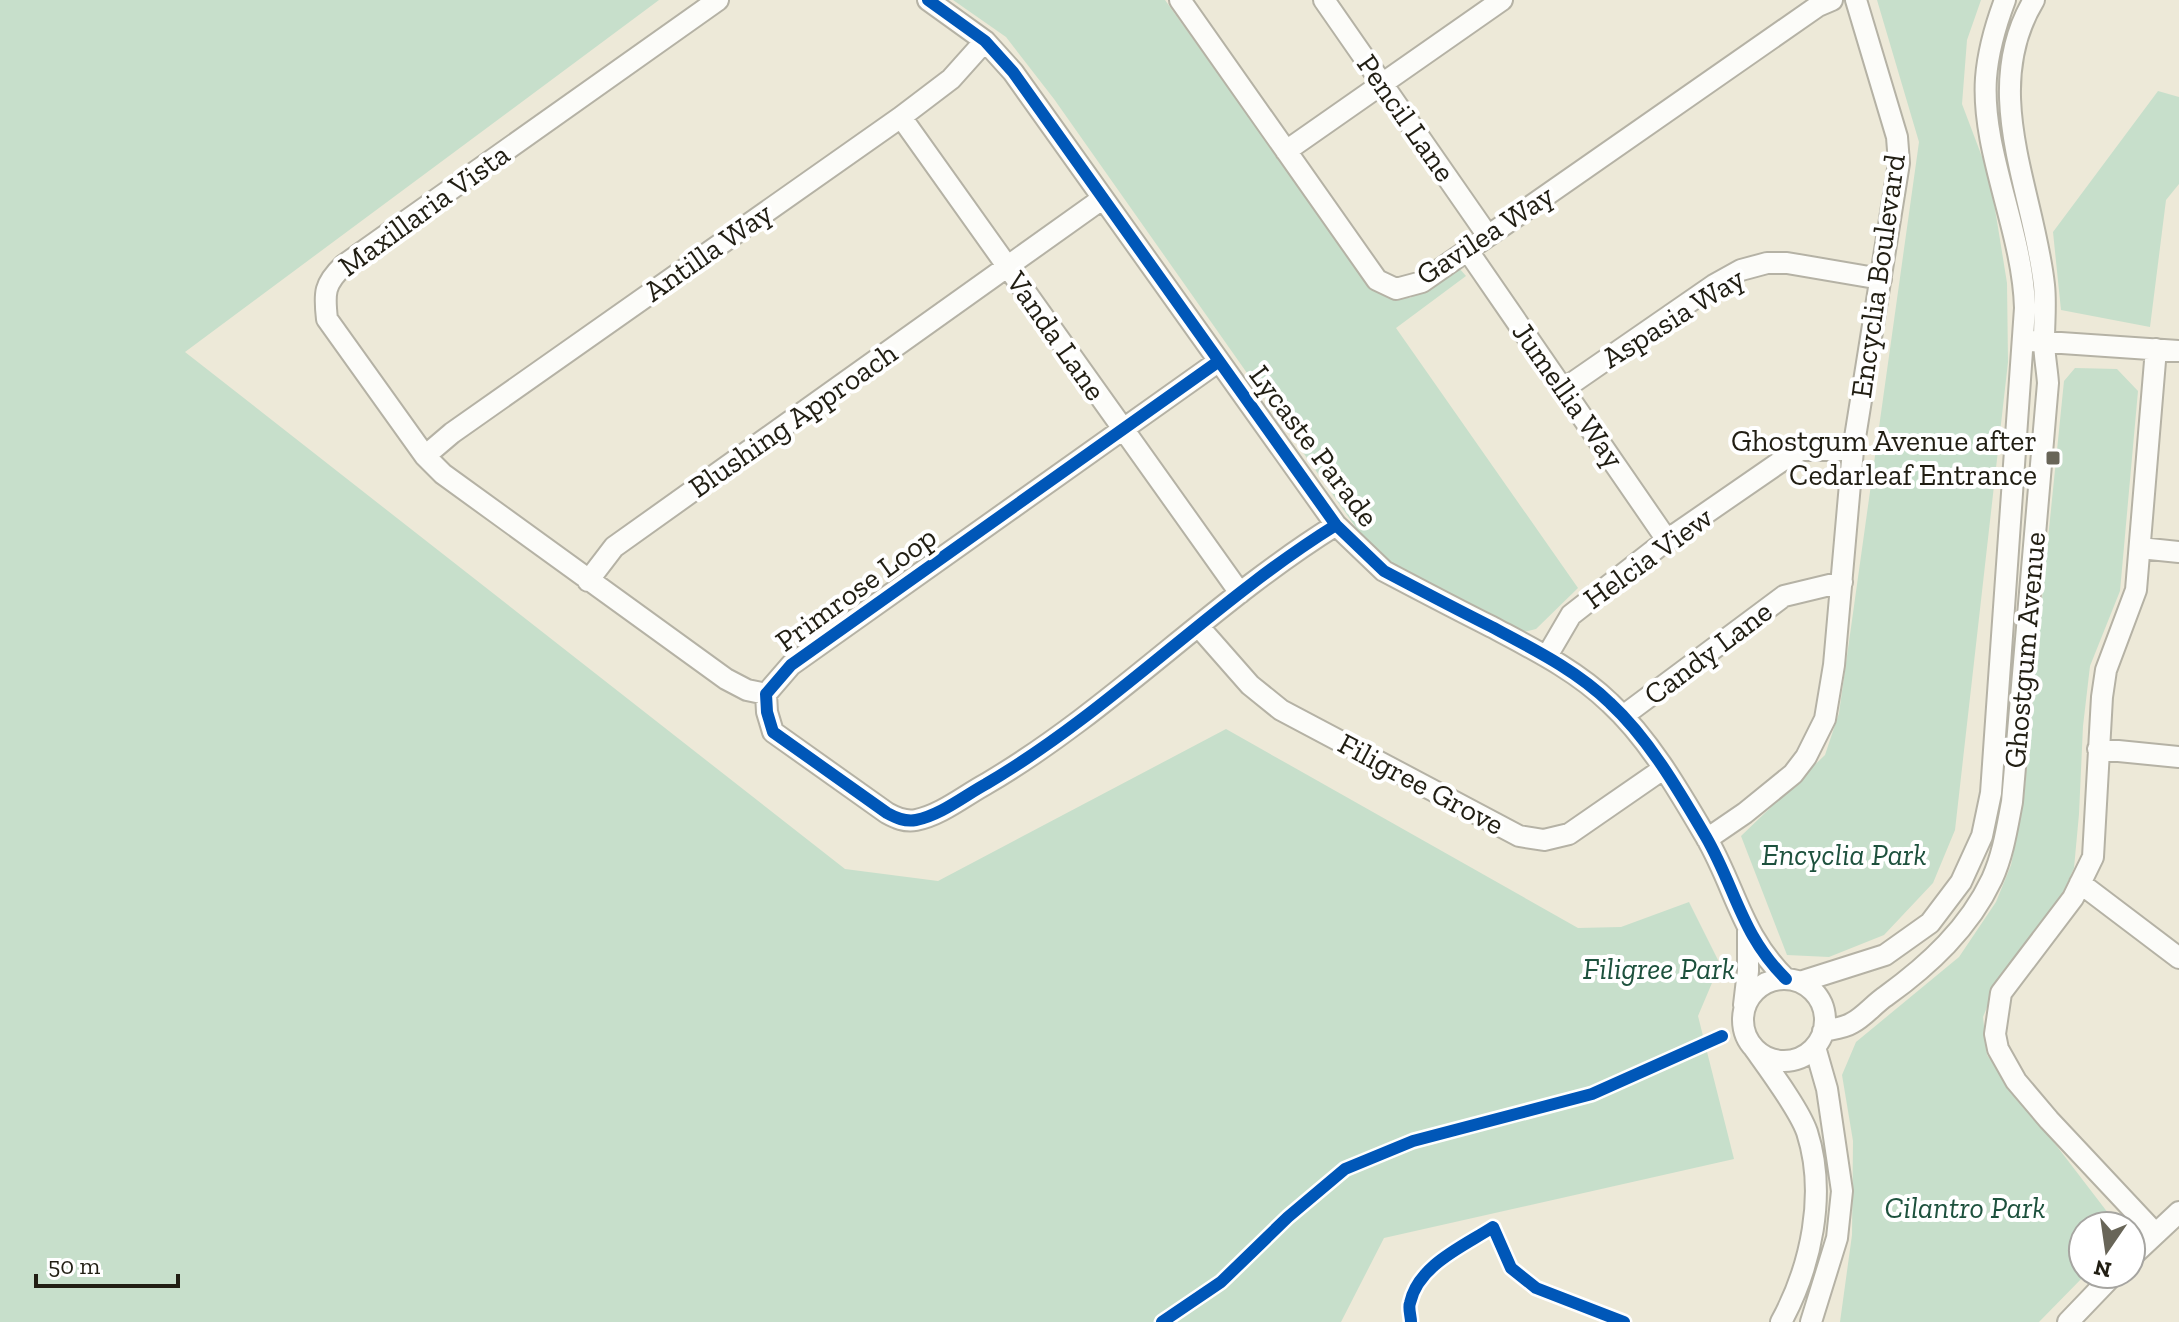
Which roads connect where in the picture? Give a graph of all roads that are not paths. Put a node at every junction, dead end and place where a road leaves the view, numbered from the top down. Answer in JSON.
{"nodes":[{"id":1,"x":718,"y":0,"type":"edge"},
{"id":2,"x":928,"y":0,"type":"edge"},
{"id":3,"x":1180,"y":0,"type":"edge"},
{"id":4,"x":1324,"y":0,"type":"edge"},
{"id":5,"x":1502,"y":0,"type":"edge"},
{"id":6,"x":1832,"y":0,"type":"edge"},
{"id":7,"x":1856,"y":0,"type":"edge"},
{"id":8,"x":2005,"y":0,"type":"edge"},
{"id":9,"x":2034,"y":0,"type":"edge"},
{"id":10,"x":985,"y":41,"type":"junction"},
{"id":11,"x":1382,"y":83,"type":"junction"},
{"id":12,"x":901,"y":117,"type":"junction"},
{"id":13,"x":1286,"y":151,"type":"junction"},
{"id":14,"x":1102,"y":199,"type":"junction"},
{"id":15,"x":1488,"y":236,"type":"junction"},
{"id":16,"x":1468,"y":251,"type":"junction"},
{"id":17,"x":1008,"y":268,"type":"junction"},
{"id":18,"x":1881,"y":279,"type":"junction"},
{"id":19,"x":2023,"y":341,"type":"junction"},
{"id":20,"x":2044,"y":342,"type":"junction"},
{"id":21,"x":2156,"y":349,"type":"junction"},
{"id":22,"x":2179,"y":351,"type":"edge"},
{"id":23,"x":1219,"y":361,"type":"junction"},
{"id":24,"x":1565,"y":388,"type":"junction"},
{"id":25,"x":1122,"y":429,"type":"junction"},
{"id":26,"x":1853,"y":450,"type":"junction"},
{"id":27,"x":425,"y":456,"type":"junction"},
{"id":28,"x":1336,"y":525,"type":"junction"},
{"id":29,"x":1667,"y":540,"type":"junction"},
{"id":30,"x":2140,"y":548,"type":"junction"},
{"id":31,"x":2179,"y":552,"type":"edge"},
{"id":32,"x":588,"y":581,"type":"junction"},
{"id":33,"x":1842,"y":582,"type":"junction"},
{"id":34,"x":1240,"y":593,"type":"junction"},
{"id":35,"x":1199,"y":627,"type":"junction"},
{"id":36,"x":1547,"y":656,"type":"junction"},
{"id":37,"x":766,"y":694,"type":"junction"},
{"id":38,"x":1623,"y":716,"type":"junction"},
{"id":39,"x":2098,"y":749,"type":"junction"},
{"id":40,"x":2179,"y":757,"type":"edge"},
{"id":41,"x":1663,"y":769,"type":"junction"},
{"id":42,"x":1707,"y":839,"type":"junction"},
{"id":43,"x":2080,"y":883,"type":"junction"},
{"id":44,"x":1748,"y":931,"type":"junction"},
{"id":45,"x":2179,"y":958,"type":"edge"},
{"id":46,"x":1793,"y":981,"type":"junction"},
{"id":47,"x":1744,"y":1009,"type":"junction"},
{"id":48,"x":1819,"y":1039,"type":"junction"},
{"id":49,"x":1754,"y":1048,"type":"junction"},
{"id":50,"x":2179,"y":1212,"type":"edge"},
{"id":51,"x":2155,"y":1233,"type":"junction"},
{"id":52,"x":2147,"y":1241,"type":"edge"},
{"id":53,"x":2099,"y":1290,"type":"edge"},
{"id":54,"x":2071,"y":1321,"type":"edge"},
{"id":55,"x":1781,"y":1322,"type":"edge"},
{"id":56,"x":1811,"y":1322,"type":"edge"}],
"edges":[{"from":1,"to":27,"type":"street","name":"Maxillaria Vista"},
{"from":2,"to":10,"type":"street","name":"Lycaste Parade"},
{"from":3,"to":13,"type":"street","name":"Gavilea Way"},
{"from":4,"to":11,"type":"street","name":"Pencil Lane"},
{"from":5,"to":11,"type":"street"},
{"from":6,"to":15,"type":"street","name":"Gavilea Way"},
{"from":7,"to":18,"type":"street","name":"Encyclia Boulevard"},
{"from":8,"to":19,"type":"street","name":"Ghostgum Avenue"},
{"from":9,"to":20,"type":"street","name":"Ghostgum Avenue"},
{"from":10,"to":12,"type":"street","name":"Antilla Way"},
{"from":10,"to":14,"type":"street","name":"Lycaste Parade"},
{"from":11,"to":13,"type":"street"},
{"from":11,"to":15,"type":"street","name":"Pencil Lane"},
{"from":12,"to":17,"type":"street","name":"Vanda Lane"},
{"from":12,"to":27,"type":"street","name":"Antilla Way"},
{"from":13,"to":16,"type":"street","name":"Gavilea Way"},
{"from":14,"to":17,"type":"street","name":"Blushing Approach"},
{"from":14,"to":23,"type":"street","name":"Lycaste Parade"},
{"from":15,"to":16,"type":"street","name":"Gavilea Way"},
{"from":16,"to":24,"type":"street","name":"Jumellia Way"},
{"from":17,"to":25,"type":"street","name":"Vanda Lane"},
{"from":17,"to":32,"type":"street","name":"Blushing Approach"},
{"from":18,"to":24,"type":"street","name":"Aspasia Way"},
{"from":18,"to":26,"type":"street","name":"Encyclia Boulevard"},
{"from":19,"to":20,"type":"street"},
{"from":19,"to":46,"type":"street","name":"Ghostgum Avenue"},
{"from":20,"to":21,"type":"street"},
{"from":20,"to":48,"type":"street","name":"Ghostgum Avenue"},
{"from":21,"to":22,"type":"street"},
{"from":21,"to":30,"type":"street"},
{"from":23,"to":25,"type":"street","name":"Primrose Loop"},
{"from":23,"to":28,"type":"street","name":"Lycaste Parade"},
{"from":24,"to":29,"type":"street","name":"Jumellia Way"},
{"from":25,"to":34,"type":"street","name":"Vanda Lane"},
{"from":25,"to":37,"type":"street","name":"Primrose Loop"},
{"from":26,"to":29,"type":"street","name":"Helcia View"},
{"from":26,"to":33,"type":"street","name":"Encyclia Boulevard"},
{"from":27,"to":32,"type":"street","name":"Maxillaria Vista"},
{"from":28,"to":34,"type":"street","name":"Primrose Loop"},
{"from":28,"to":36,"type":"street","name":"Lycaste Parade"},
{"from":29,"to":36,"type":"street","name":"Helcia View"},
{"from":30,"to":31,"type":"street"},
{"from":30,"to":39,"type":"street"},
{"from":32,"to":37,"type":"street","name":"Maxillaria Vista"},
{"from":33,"to":38,"type":"street","name":"Candy Lane"},
{"from":33,"to":42,"type":"street","name":"Encyclia Boulevard"},
{"from":34,"to":35,"type":"street","name":"Primrose Loop"},
{"from":35,"to":37,"type":"street","name":"Primrose Loop"},
{"from":35,"to":41,"type":"street","name":"Filigree Grove"},
{"from":36,"to":38,"type":"street","name":"Lycaste Parade"},
{"from":38,"to":41,"type":"street","name":"Lycaste Parade"},
{"from":39,"to":40,"type":"street"},
{"from":39,"to":43,"type":"street"},
{"from":41,"to":42,"type":"street","name":"Lycaste Parade"},
{"from":42,"to":44,"type":"street","name":"Lycaste Parade"},
{"from":43,"to":45,"type":"street"},
{"from":43,"to":51,"type":"street"},
{"from":44,"to":46,"type":"street","name":"Lycaste Parade"},
{"from":44,"to":47,"type":"street","name":"Lycaste Parade"},
{"from":46,"to":47,"type":"street"},
{"from":46,"to":48,"type":"street"},
{"from":47,"to":49,"type":"street"},
{"from":48,"to":49,"type":"street"},
{"from":48,"to":56,"type":"street"},
{"from":49,"to":55,"type":"street"},
{"from":50,"to":51,"type":"street"},
{"from":51,"to":52,"type":"street"},
{"from":53,"to":54,"type":"street"}]}
